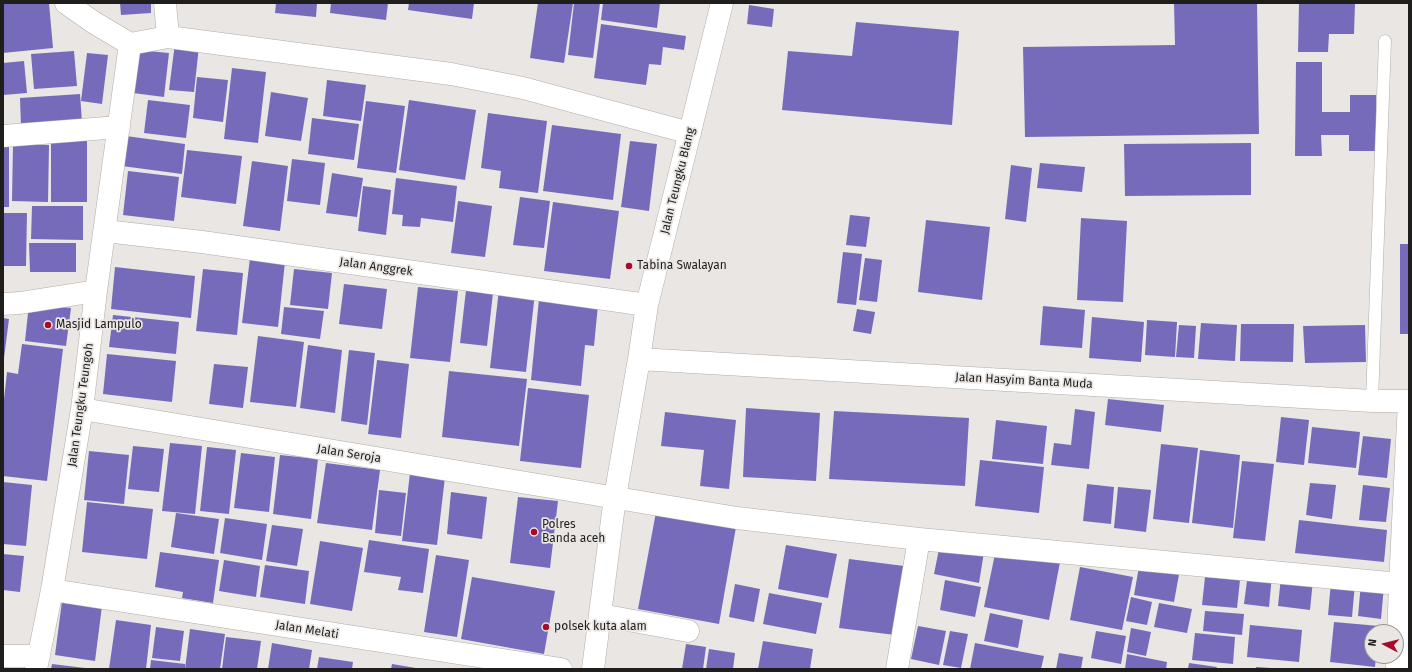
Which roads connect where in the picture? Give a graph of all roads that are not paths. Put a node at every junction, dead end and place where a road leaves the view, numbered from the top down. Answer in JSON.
{"nodes":[{"id":1,"x":66,"y":3,"type":"edge"},
{"id":2,"x":165,"y":3,"type":"edge"},
{"id":3,"x":722,"y":3,"type":"edge"},
{"id":4,"x":168,"y":37,"type":"junction"},
{"id":5,"x":1385,"y":41,"type":"dead end"},
{"id":6,"x":130,"y":44,"type":"junction"},
{"id":7,"x":119,"y":127,"type":"junction"},
{"id":8,"x":690,"y":133,"type":"junction"},
{"id":9,"x":3,"y":136,"type":"edge"},
{"id":10,"x":105,"y":231,"type":"junction"},
{"id":11,"x":96,"y":291,"type":"junction"},
{"id":12,"x":3,"y":304,"type":"edge"},
{"id":13,"x":646,"y":305,"type":"junction"},
{"id":14,"x":639,"y":360,"type":"junction"},
{"id":15,"x":1372,"y":401,"type":"junction"},
{"id":16,"x":1409,"y":401,"type":"edge"},
{"id":17,"x":82,"y":409,"type":"junction"},
{"id":18,"x":615,"y":497,"type":"junction"},
{"id":19,"x":919,"y":539,"type":"junction"},
{"id":20,"x":1400,"y":584,"type":"junction"},
{"id":21,"x":52,"y":590,"type":"junction"},
{"id":22,"x":600,"y":615,"type":"junction"},
{"id":23,"x":688,"y":632,"type":"dead end"},
{"id":24,"x":3,"y":656,"type":"edge"},
{"id":25,"x":37,"y":662,"type":"edge"},
{"id":26,"x":561,"y":669,"type":"edge"},
{"id":27,"x":593,"y":669,"type":"edge"},
{"id":28,"x":897,"y":669,"type":"edge"},
{"id":29,"x":1397,"y":669,"type":"edge"}],
"edges":[{"from":1,"to":6,"type":"street"},
{"from":2,"to":4,"type":"street"},
{"from":3,"to":8,"type":"street","name":"Jalan Teungku Blang"},
{"from":4,"to":6,"type":"street"},
{"from":4,"to":8,"type":"street"},
{"from":5,"to":15,"type":"lane"},
{"from":6,"to":7,"type":"street","name":"Jalan Teungku Teungoh"},
{"from":7,"to":9,"type":"street"},
{"from":7,"to":10,"type":"street","name":"Jalan Teungku Teungoh"},
{"from":8,"to":13,"type":"street","name":"Jalan Teungku Blang"},
{"from":10,"to":11,"type":"street","name":"Jalan Teungku Teungoh"},
{"from":10,"to":13,"type":"street","name":"Jalan Anggrek"},
{"from":11,"to":12,"type":"street"},
{"from":11,"to":17,"type":"street","name":"Jalan Teungku Teungoh"},
{"from":13,"to":14,"type":"street","name":"Jalan Teungku Blang"},
{"from":14,"to":15,"type":"street","name":"Jalan Hasyim Banta Muda"},
{"from":14,"to":18,"type":"street","name":"Jalan Teungku Blang"},
{"from":15,"to":16,"type":"street","name":"Jalan Hasyim Banta Muda"},
{"from":16,"to":20,"type":"street"},
{"from":17,"to":18,"type":"street","name":"Jalan Seroja"},
{"from":17,"to":21,"type":"street","name":"Jalan Teungku Teungoh"},
{"from":18,"to":19,"type":"street","name":"Jalan Seroja"},
{"from":18,"to":22,"type":"street","name":"Jalan Teungku Blang"},
{"from":19,"to":20,"type":"street","name":"Jalan Seroja"},
{"from":19,"to":28,"type":"street"},
{"from":20,"to":29,"type":"street"},
{"from":21,"to":25,"type":"street","name":"Jalan Teungku Teungoh"},
{"from":21,"to":26,"type":"street","name":"Jalan Melati"},
{"from":22,"to":23,"type":"street"},
{"from":22,"to":27,"type":"street","name":"Jalan Teungku Blang"},
{"from":24,"to":25,"type":"street"}]}
